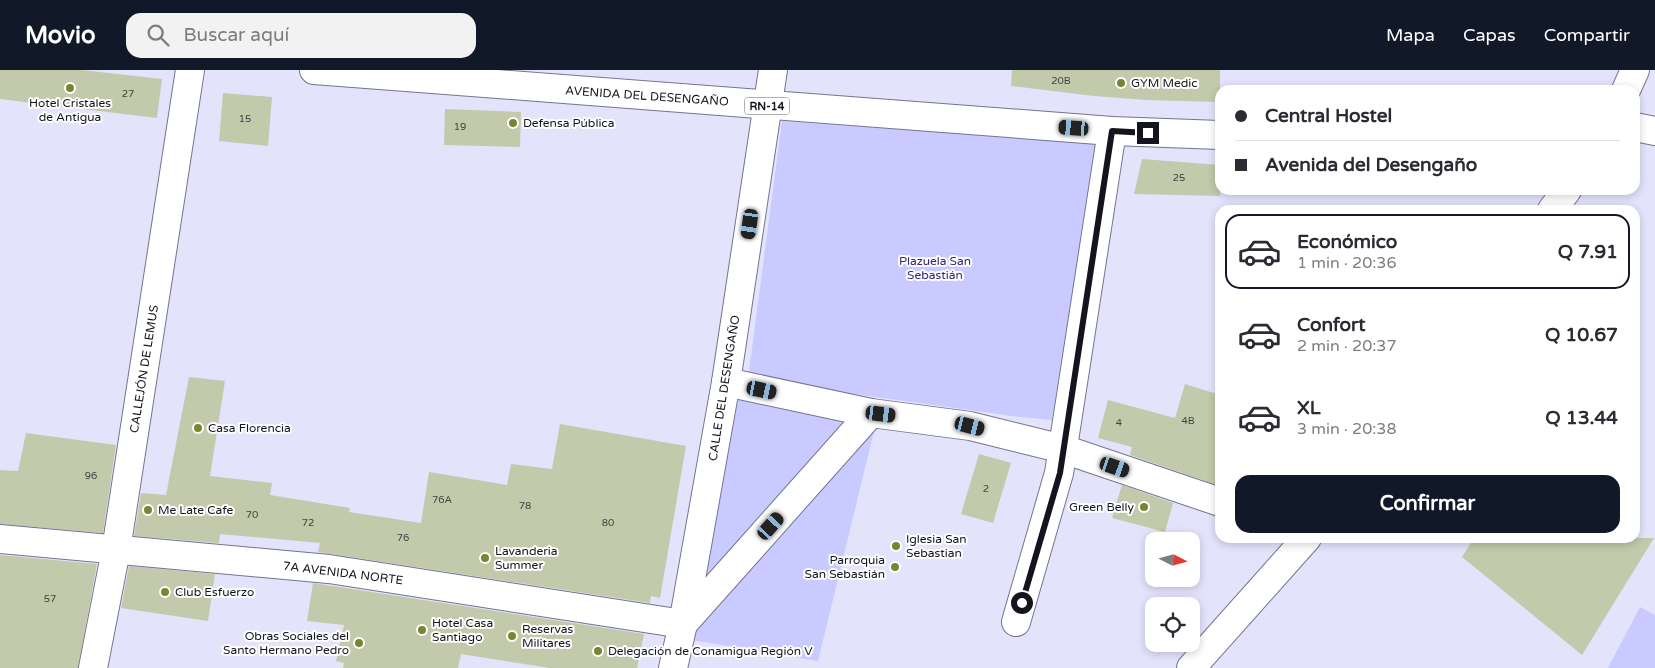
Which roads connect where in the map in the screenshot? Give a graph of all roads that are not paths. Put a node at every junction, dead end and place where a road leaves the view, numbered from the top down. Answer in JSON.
{"nodes":[{"id":1,"x":190,"y":70,"type":"edge"},
{"id":2,"x":314,"y":70,"type":"edge"},
{"id":3,"x":773,"y":70,"type":"edge"},
{"id":4,"x":1635,"y":70,"type":"edge"},
{"id":5,"x":1628,"y":85,"type":"edge"},
{"id":6,"x":767,"y":106,"type":"junction"},
{"id":7,"x":1640,"y":128,"type":"edge"},
{"id":8,"x":1112,"y":131,"type":"junction"},
{"id":9,"x":1655,"y":131,"type":"edge"},
{"id":10,"x":1215,"y":135,"type":"edge"},
{"id":11,"x":726,"y":382,"type":"junction"},
{"id":12,"x":870,"y":413,"type":"junction"},
{"id":13,"x":1063,"y":449,"type":"junction"},
{"id":14,"x":1215,"y":500,"type":"edge"},
{"id":15,"x":0,"y":539,"type":"edge"},
{"id":16,"x":1302,"y":543,"type":"edge"},
{"id":17,"x":116,"y":550,"type":"junction"},
{"id":18,"x":1016,"y":622,"type":"dead end"},
{"id":19,"x":683,"y":624,"type":"junction"},
{"id":20,"x":93,"y":668,"type":"edge"},
{"id":21,"x":673,"y":668,"type":"edge"},
{"id":22,"x":1191,"y":668,"type":"edge"}],
"edges":[{"from":1,"to":17,"type":"street","name":"CALLEJÓN DE LEMUS"},
{"from":2,"to":6,"type":"street","name":"AVENIDA DEL DESENGAÑO","number":"RN-14"},
{"from":3,"to":6,"type":"street","name":"CALLE DEL DESENGAÑO"},
{"from":4,"to":5,"type":"street"},
{"from":6,"to":8,"type":"street","name":"AVENIDA DEL DESENGAÑO","number":"RN-14"},
{"from":6,"to":11,"type":"street","name":"CALLE DEL DESENGAÑO"},
{"from":7,"to":9,"type":"street"},
{"from":8,"to":10,"type":"street","name":"AVENIDA DEL DESENGAÑO","number":"RN-14"},
{"from":8,"to":13,"type":"street"},
{"from":11,"to":12,"type":"street"},
{"from":11,"to":19,"type":"street","name":"CALLE DEL DESENGAÑO"},
{"from":12,"to":13,"type":"street"},
{"from":12,"to":19,"type":"street"},
{"from":13,"to":14,"type":"street"},
{"from":13,"to":18,"type":"street"},
{"from":15,"to":17,"type":"street","name":"7A AVENIDA NORTE"},
{"from":16,"to":22,"type":"street"},
{"from":17,"to":19,"type":"street","name":"7A AVENIDA NORTE"},
{"from":17,"to":20,"type":"street","name":"CALLEJÓN DE LEMUS"},
{"from":19,"to":21,"type":"street","name":"CALLE DEL DESENGAÑO"}]}
